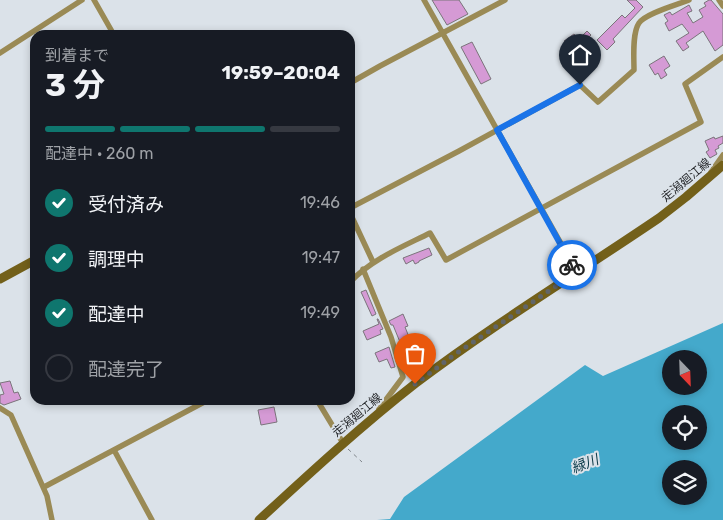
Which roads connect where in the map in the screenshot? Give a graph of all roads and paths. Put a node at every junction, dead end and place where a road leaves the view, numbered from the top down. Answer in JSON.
{"nodes":[{"id":1,"x":82,"y":0,"type":"edge"},
{"id":2,"x":94,"y":0,"type":"edge"},
{"id":3,"x":424,"y":0,"type":"edge"},
{"id":4,"x":505,"y":0,"type":"edge"},
{"id":5,"x":689,"y":0,"type":"edge"},
{"id":6,"x":719,"y":0,"type":"edge"},
{"id":7,"x":723,"y":6,"type":"edge"},
{"id":8,"x":36,"y":30,"type":"edge"},
{"id":9,"x":111,"y":30,"type":"edge"},
{"id":10,"x":442,"y":33,"type":"junction"},
{"id":11,"x":30,"y":34,"type":"edge"},
{"id":12,"x":0,"y":53,"type":"edge"},
{"id":13,"x":723,"y":57,"type":"edge"},
{"id":14,"x":355,"y":81,"type":"edge"},
{"id":15,"x":497,"y":130,"type":"junction"},
{"id":16,"x":723,"y":155,"type":"edge"},
{"id":17,"x":723,"y":165,"type":"edge"},
{"id":18,"x":706,"y":180,"type":"junction"},
{"id":19,"x":355,"y":205,"type":"edge"},
{"id":20,"x":541,"y":209,"type":"junction"},
{"id":21,"x":355,"y":224,"type":"edge"},
{"id":22,"x":373,"y":262,"type":"junction"},
{"id":23,"x":30,"y":263,"type":"edge"},
{"id":24,"x":362,"y":269,"type":"junction"},
{"id":25,"x":577,"y":272,"type":"junction"},
{"id":26,"x":355,"y":277,"type":"edge"},
{"id":27,"x":0,"y":279,"type":"edge"},
{"id":28,"x":199,"y":405,"type":"edge"},
{"id":29,"x":320,"y":405,"type":"edge"},
{"id":30,"x":0,"y":408,"type":"edge"},
{"id":31,"x":373,"y":418,"type":"junction"},
{"id":32,"x":343,"y":443,"type":"junction"},
{"id":33,"x":114,"y":450,"type":"junction"},
{"id":34,"x":362,"y":462,"type":"dead end"},
{"id":35,"x":44,"y":487,"type":"junction"},
{"id":36,"x":52,"y":520,"type":"edge"},
{"id":37,"x":152,"y":520,"type":"edge"},
{"id":38,"x":259,"y":520,"type":"edge"}],
"edges":[{"from":1,"to":8,"type":"street"},
{"from":2,"to":9,"type":"street"},
{"from":3,"to":10,"type":"street"},
{"from":4,"to":10,"type":"street"},
{"from":5,"to":15,"type":"street"},
{"from":6,"to":7,"type":"street"},
{"from":10,"to":14,"type":"street"},
{"from":10,"to":15,"type":"street"},
{"from":11,"to":12,"type":"street"},
{"from":13,"to":20,"type":"street"},
{"from":15,"to":19,"type":"street"},
{"from":15,"to":20,"type":"street"},
{"from":16,"to":18,"type":"street"},
{"from":17,"to":18,"type":"main road","name":"走潟廻江線"},
{"from":18,"to":25,"type":"main road","name":"走潟廻江線"},
{"from":20,"to":22,"type":"street"},
{"from":20,"to":25,"type":"street"},
{"from":21,"to":22,"type":"street"},
{"from":22,"to":24,"type":"street"},
{"from":23,"to":27,"type":"main road"},
{"from":24,"to":26,"type":"street"},
{"from":24,"to":31,"type":"street"},
{"from":25,"to":31,"type":"main road","name":"走潟廻江線"},
{"from":28,"to":33,"type":"street"},
{"from":29,"to":32,"type":"street"},
{"from":30,"to":35,"type":"street"},
{"from":31,"to":32,"type":"main road","name":"走潟廻江線"},
{"from":32,"to":34,"type":"path"},
{"from":32,"to":38,"type":"main road","name":"走潟廻江線"},
{"from":33,"to":35,"type":"street"},
{"from":33,"to":37,"type":"street"},
{"from":35,"to":36,"type":"street"}]}
